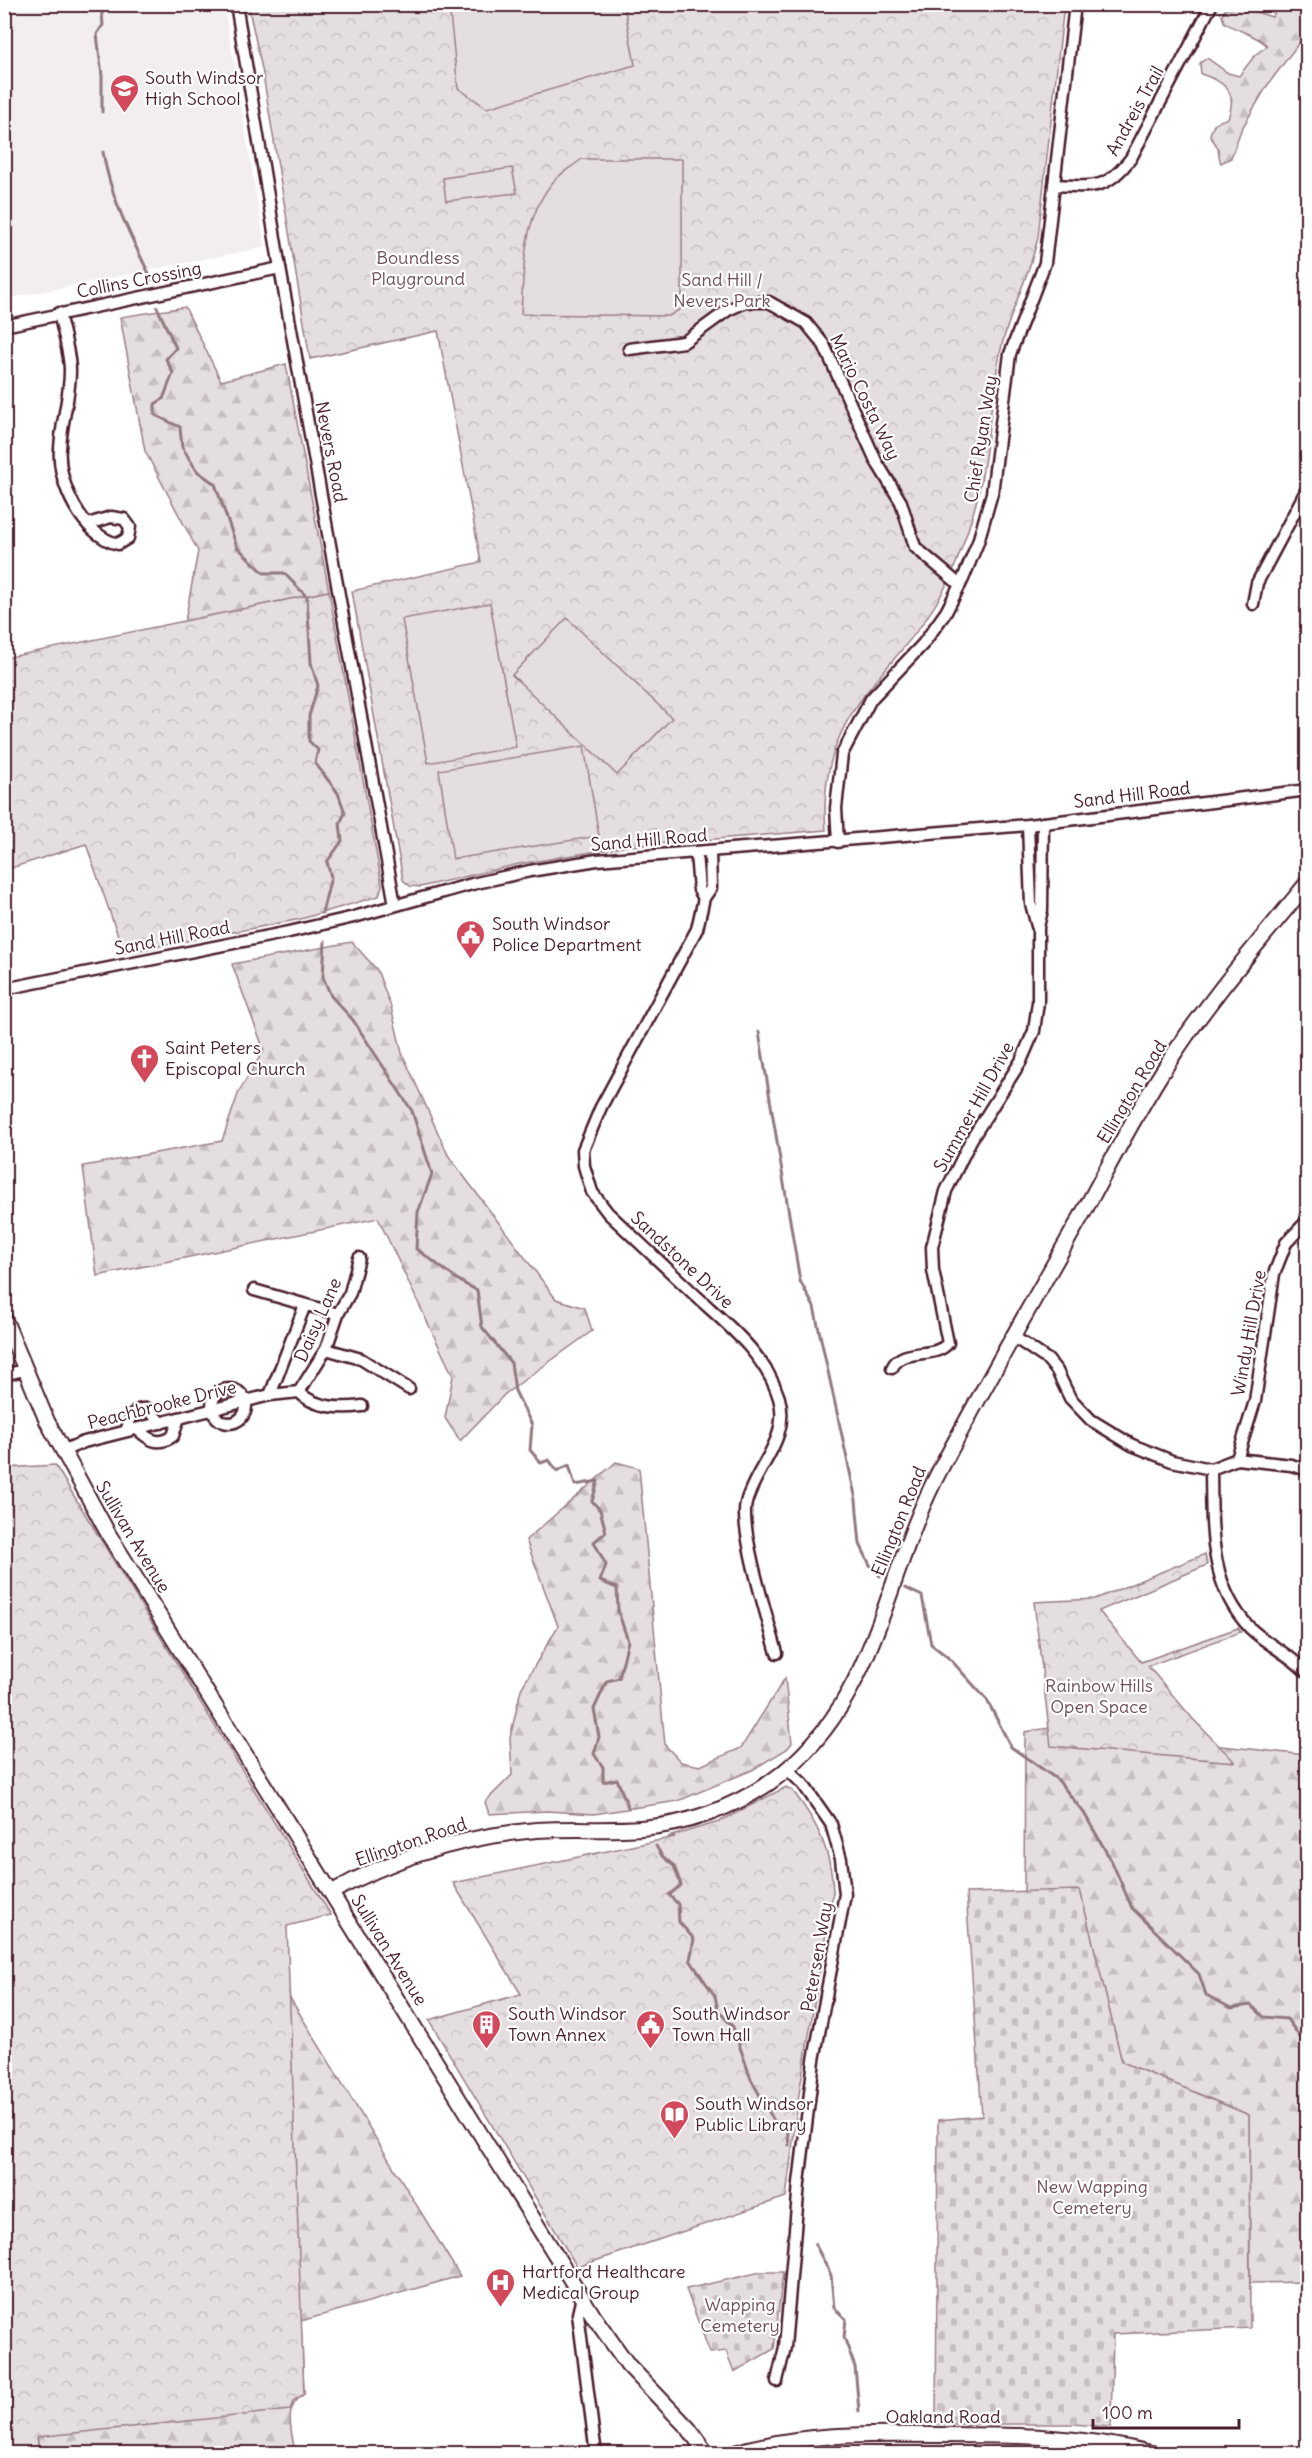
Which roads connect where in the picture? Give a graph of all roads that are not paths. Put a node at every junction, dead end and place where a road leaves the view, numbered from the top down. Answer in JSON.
{"nodes":[{"id":1,"x":236,"y":4,"type":"edge"},
{"id":2,"x":1075,"y":4,"type":"edge"},
{"id":3,"x":1212,"y":4,"type":"edge"},
{"id":4,"x":1054,"y":185,"type":"junction"},
{"id":5,"x":280,"y":268,"type":"junction"},
{"id":6,"x":59,"y":313,"type":"junction"},
{"id":7,"x":4,"y":326,"type":"edge"},
{"id":8,"x":628,"y":349,"type":"dead end"},
{"id":9,"x":1308,"y":488,"type":"edge"},
{"id":10,"x":88,"y":525,"type":"dead end"},
{"id":11,"x":960,"y":585,"type":"junction"},
{"id":12,"x":1253,"y":604,"type":"dead end"},
{"id":13,"x":1308,"y":790,"type":"edge"},
{"id":14,"x":1043,"y":823,"type":"junction"},
{"id":15,"x":1028,"y":825,"type":"junction"},
{"id":16,"x":838,"y":842,"type":"junction"},
{"id":17,"x":710,"y":852,"type":"junction"},
{"id":18,"x":696,"y":853,"type":"junction"},
{"id":19,"x":1308,"y":882,"type":"edge"},
{"id":20,"x":704,"y":898,"type":"junction"},
{"id":21,"x":395,"y":905,"type":"junction"},
{"id":22,"x":1038,"y":927,"type":"junction"},
{"id":23,"x":4,"y":988,"type":"edge"},
{"id":24,"x":1308,"y":1220,"type":"edge"},
{"id":25,"x":359,"y":1258,"type":"dead end"},
{"id":26,"x":254,"y":1290,"type":"dead end"},
{"id":27,"x":305,"y":1305,"type":"junction"},
{"id":28,"x":338,"y":1314,"type":"junction"},
{"id":29,"x":4,"y":1318,"type":"edge"},
{"id":30,"x":1014,"y":1337,"type":"junction"},
{"id":31,"x":326,"y":1348,"type":"junction"},
{"id":32,"x":892,"y":1368,"type":"dead end"},
{"id":33,"x":24,"y":1370,"type":"junction"},
{"id":34,"x":4,"y":1375,"type":"edge"},
{"id":35,"x":409,"y":1389,"type":"dead end"},
{"id":36,"x":300,"y":1392,"type":"junction"},
{"id":37,"x":270,"y":1395,"type":"junction"},
{"id":38,"x":246,"y":1401,"type":"junction"},
{"id":39,"x":362,"y":1406,"type":"dead end"},
{"id":40,"x":211,"y":1410,"type":"junction"},
{"id":41,"x":179,"y":1418,"type":"junction"},
{"id":42,"x":161,"y":1422,"type":"junction"},
{"id":43,"x":131,"y":1430,"type":"junction"},
{"id":44,"x":62,"y":1450,"type":"junction"},
{"id":45,"x":1237,"y":1459,"type":"junction"},
{"id":46,"x":1211,"y":1469,"type":"junction"},
{"id":47,"x":1308,"y":1470,"type":"edge"},
{"id":48,"x":777,"y":1653,"type":"dead end"},
{"id":49,"x":1308,"y":1674,"type":"edge"},
{"id":50,"x":787,"y":1768,"type":"junction"},
{"id":51,"x":332,"y":1892,"type":"junction"},
{"id":52,"x":582,"y":2297,"type":"junction"},
{"id":53,"x":777,"y":2381,"type":"dead end"},
{"id":54,"x":596,"y":2454,"type":"edge"},
{"id":55,"x":707,"y":2454,"type":"edge"},
{"id":56,"x":731,"y":2454,"type":"edge"},
{"id":57,"x":1155,"y":2454,"type":"edge"}],
"edges":[{"from":1,"to":5,"type":"street","name":"Nevers Road"},
{"from":2,"to":4,"type":"street","name":"Chief Ryan Way"},
{"from":3,"to":4,"type":"street","name":"Andreis Trail"},
{"from":4,"to":11,"type":"street","name":"Chief Ryan Way"},
{"from":5,"to":6,"type":"street","name":"Collins Crossing"},
{"from":5,"to":21,"type":"street","name":"Nevers Road"},
{"from":6,"to":7,"type":"street","name":"Collins Crossing"},
{"from":6,"to":10,"type":"street"},
{"from":8,"to":11,"type":"street","name":"Mario Costa Way"},
{"from":9,"to":12,"type":"street"},
{"from":11,"to":16,"type":"street","name":"Chief Ryan Way"},
{"from":13,"to":14,"type":"street","name":"Sand Hill Road"},
{"from":14,"to":15,"type":"street","name":"Sand Hill Road"},
{"from":14,"to":22,"type":"street","name":"Summer Hill Drive"},
{"from":15,"to":16,"type":"street","name":"Sand Hill Road"},
{"from":15,"to":22,"type":"street","name":"Summer Hill Drive"},
{"from":16,"to":17,"type":"street","name":"Sand Hill Road"},
{"from":17,"to":18,"type":"street","name":"Sand Hill Road"},
{"from":17,"to":20,"type":"street","name":"Sandstone Drive"},
{"from":18,"to":20,"type":"street","name":"Sandstone Drive"},
{"from":18,"to":21,"type":"street","name":"Sand Hill Road"},
{"from":19,"to":30,"type":"main road","name":"Ellington Road"},
{"from":20,"to":48,"type":"street","name":"Sandstone Drive"},
{"from":21,"to":23,"type":"street","name":"Sand Hill Road"},
{"from":22,"to":32,"type":"street","name":"Summer Hill Drive"},
{"from":24,"to":45,"type":"street","name":"Windy Hill Drive"},
{"from":25,"to":28,"type":"street","name":"Daisy Lane"},
{"from":26,"to":27,"type":"street"},
{"from":27,"to":28,"type":"street"},
{"from":27,"to":37,"type":"street"},
{"from":28,"to":31,"type":"street","name":"Daisy Lane"},
{"from":29,"to":33,"type":"main road","name":"Sullivan Avenue"},
{"from":30,"to":46,"type":"street"},
{"from":30,"to":50,"type":"main road","name":"Ellington Road"},
{"from":31,"to":35,"type":"street"},
{"from":31,"to":36,"type":"street","name":"Daisy Lane"},
{"from":33,"to":34,"type":"street"},
{"from":33,"to":44,"type":"main road","name":"Sullivan Avenue"},
{"from":36,"to":37,"type":"street","name":"Peachbrooke Drive"},
{"from":36,"to":39,"type":"street"},
{"from":37,"to":38,"type":"street","name":"Peachbrooke Drive"},
{"from":38,"to":40,"type":"street","name":"Peachbrooke Drive"},
{"from":38,"to":40,"type":"street"},
{"from":38,"to":40,"type":"street"},
{"from":40,"to":41,"type":"street","name":"Peachbrooke Drive"},
{"from":41,"to":42,"type":"street","name":"Peachbrooke Drive"},
{"from":41,"to":43,"type":"street"},
{"from":42,"to":43,"type":"street","name":"Peachbrooke Drive"},
{"from":42,"to":43,"type":"street"},
{"from":43,"to":44,"type":"street","name":"Peachbrooke Drive"},
{"from":44,"to":51,"type":"main road","name":"Sullivan Avenue"},
{"from":45,"to":46,"type":"street"},
{"from":45,"to":47,"type":"street"},
{"from":46,"to":49,"type":"street"},
{"from":50,"to":51,"type":"main road","name":"Ellington Road"},
{"from":50,"to":53,"type":"street","name":"Petersen Way"},
{"from":51,"to":52,"type":"main road","name":"Sullivan Avenue"},
{"from":52,"to":54,"type":"street"},
{"from":52,"to":55,"type":"main road","name":"Sullivan Avenue"},
{"from":56,"to":57,"type":"main road","name":"Oakland Road"}]}
